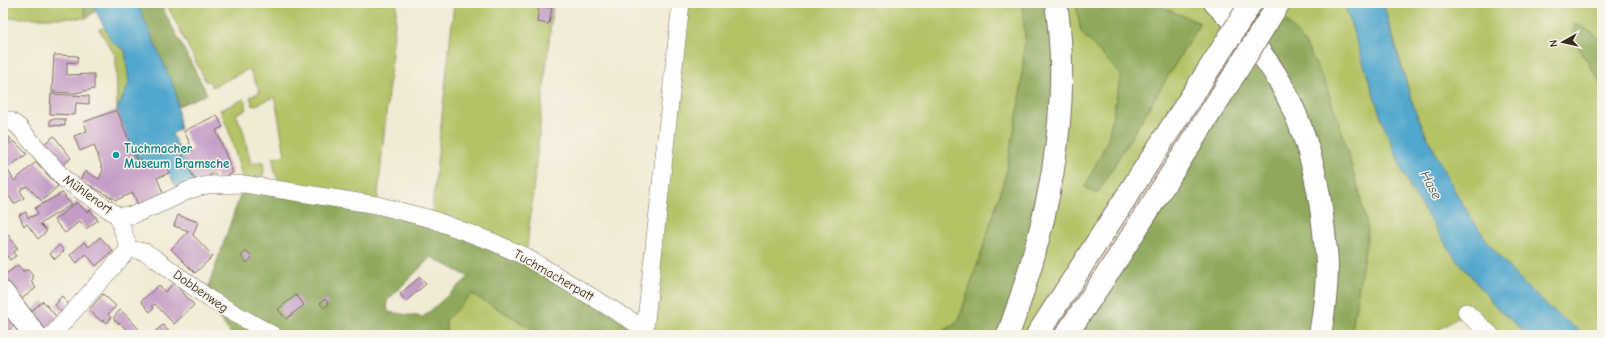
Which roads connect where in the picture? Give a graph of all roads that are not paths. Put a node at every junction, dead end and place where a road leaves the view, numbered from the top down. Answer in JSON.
{"nodes":[{"id":1,"x":682,"y":3,"type":"edge"},
{"id":2,"x":1056,"y":3,"type":"edge"},
{"id":3,"x":1215,"y":3,"type":"edge"},
{"id":4,"x":1251,"y":3,"type":"edge"},
{"id":5,"x":1279,"y":3,"type":"edge"},
{"id":6,"x":3,"y":120,"type":"edge"},
{"id":7,"x":118,"y":216,"type":"junction"},
{"id":8,"x":129,"y":249,"type":"junction"},
{"id":9,"x":3,"y":293,"type":"edge"},
{"id":10,"x":1466,"y":312,"type":"dead end"},
{"id":11,"x":38,"y":335,"type":"edge"},
{"id":12,"x":274,"y":335,"type":"edge"},
{"id":13,"x":1008,"y":335,"type":"edge"},
{"id":14,"x":1037,"y":335,"type":"edge"},
{"id":15,"x":1066,"y":335,"type":"edge"},
{"id":16,"x":1320,"y":335,"type":"edge"},
{"id":17,"x":1492,"y":335,"type":"edge"}],
"edges":[{"from":1,"to":7,"type":"street","name":"Tuchmacherpatt"},
{"from":2,"to":13,"type":"main road"},
{"from":3,"to":16,"type":"main road"},
{"from":4,"to":14,"type":"main road","bridge":true},
{"from":5,"to":15,"type":"main road","bridge":true},
{"from":6,"to":7,"type":"street","name":"Mühlenort"},
{"from":7,"to":8,"type":"street","name":"Mühlenort"},
{"from":8,"to":11,"type":"street"},
{"from":8,"to":12,"type":"street","name":"Dobbenweg"},
{"from":9,"to":11,"type":"main road"},
{"from":10,"to":17,"type":"street"}]}
